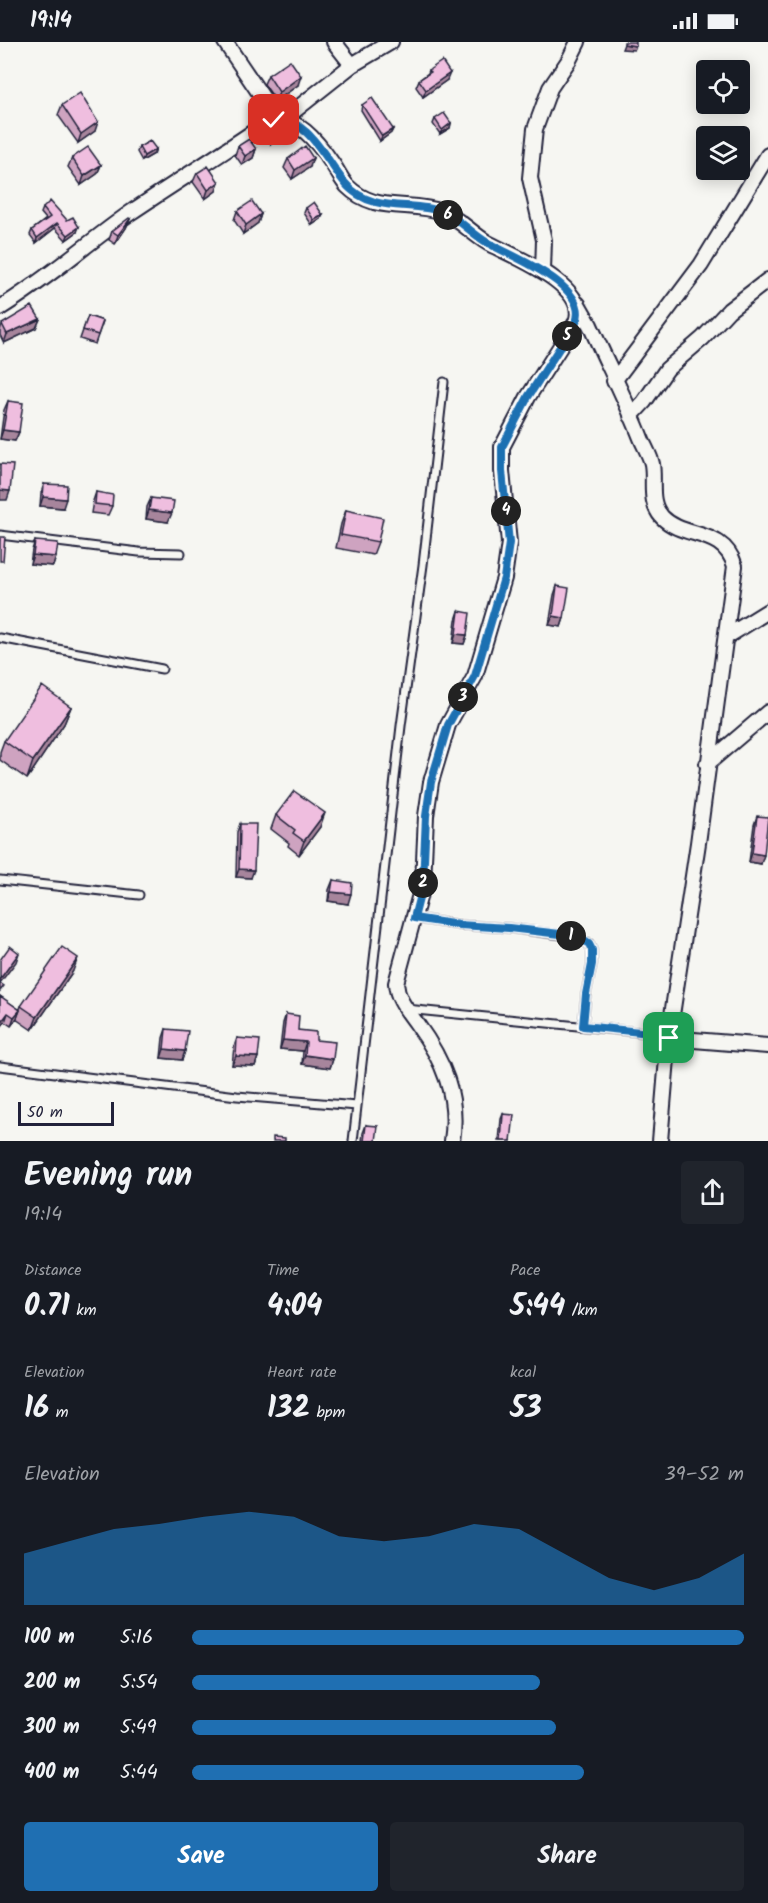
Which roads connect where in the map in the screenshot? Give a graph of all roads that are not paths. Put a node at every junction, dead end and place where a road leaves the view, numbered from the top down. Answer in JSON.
{"nodes":[{"id":1,"x":225,"y":42,"type":"edge"},
{"id":2,"x":334,"y":42,"type":"edge"},
{"id":3,"x":391,"y":42,"type":"edge"},
{"id":4,"x":578,"y":42,"type":"edge"},
{"id":5,"x":352,"y":65,"type":"junction"},
{"id":6,"x":280,"y":119,"type":"junction"},
{"id":7,"x":768,"y":155,"type":"edge"},
{"id":8,"x":543,"y":271,"type":"junction"},
{"id":9,"x":768,"y":280,"type":"edge"},
{"id":10,"x":573,"y":297,"type":"junction"},
{"id":11,"x":0,"y":308,"type":"edge"},
{"id":12,"x":615,"y":381,"type":"junction"},
{"id":13,"x":444,"y":382,"type":"dead end"},
{"id":14,"x":631,"y":416,"type":"junction"},
{"id":15,"x":0,"y":535,"type":"edge"},
{"id":16,"x":182,"y":554,"type":"dead end"},
{"id":17,"x":768,"y":611,"type":"edge"},
{"id":18,"x":726,"y":637,"type":"junction"},
{"id":19,"x":0,"y":638,"type":"edge"},
{"id":20,"x":162,"y":669,"type":"dead end"},
{"id":21,"x":768,"y":712,"type":"edge"},
{"id":22,"x":707,"y":764,"type":"junction"},
{"id":23,"x":0,"y":880,"type":"edge"},
{"id":24,"x":139,"y":895,"type":"dead end"},
{"id":25,"x":414,"y":918,"type":"junction"},
{"id":26,"x":406,"y":1009,"type":"junction"},
{"id":27,"x":583,"y":1026,"type":"junction"},
{"id":28,"x":669,"y":1037,"type":"junction"},
{"id":29,"x":768,"y":1046,"type":"edge"},
{"id":30,"x":0,"y":1066,"type":"edge"},
{"id":31,"x":357,"y":1106,"type":"junction"},
{"id":32,"x":353,"y":1141,"type":"edge"},
{"id":33,"x":452,"y":1141,"type":"edge"},
{"id":34,"x":660,"y":1141,"type":"edge"}],
"edges":[{"from":1,"to":6,"type":"street"},
{"from":2,"to":5,"type":"street"},
{"from":3,"to":5,"type":"street"},
{"from":4,"to":8,"type":"street"},
{"from":5,"to":6,"type":"street"},
{"from":6,"to":8,"type":"street"},
{"from":6,"to":11,"type":"street"},
{"from":7,"to":12,"type":"street"},
{"from":8,"to":10,"type":"street"},
{"from":9,"to":14,"type":"street"},
{"from":10,"to":12,"type":"street"},
{"from":10,"to":25,"type":"street"},
{"from":12,"to":14,"type":"street"},
{"from":13,"to":31,"type":"lane"},
{"from":14,"to":18,"type":"street"},
{"from":15,"to":16,"type":"lane"},
{"from":17,"to":18,"type":"street"},
{"from":18,"to":22,"type":"street"},
{"from":19,"to":20,"type":"lane"},
{"from":21,"to":22,"type":"street"},
{"from":22,"to":28,"type":"street"},
{"from":23,"to":24,"type":"lane"},
{"from":25,"to":26,"type":"street"},
{"from":25,"to":27,"type":"lane"},
{"from":26,"to":27,"type":"lane"},
{"from":26,"to":33,"type":"street"},
{"from":27,"to":28,"type":"lane"},
{"from":28,"to":29,"type":"street"},
{"from":28,"to":34,"type":"street"},
{"from":30,"to":31,"type":"lane"},
{"from":31,"to":32,"type":"lane"}]}
